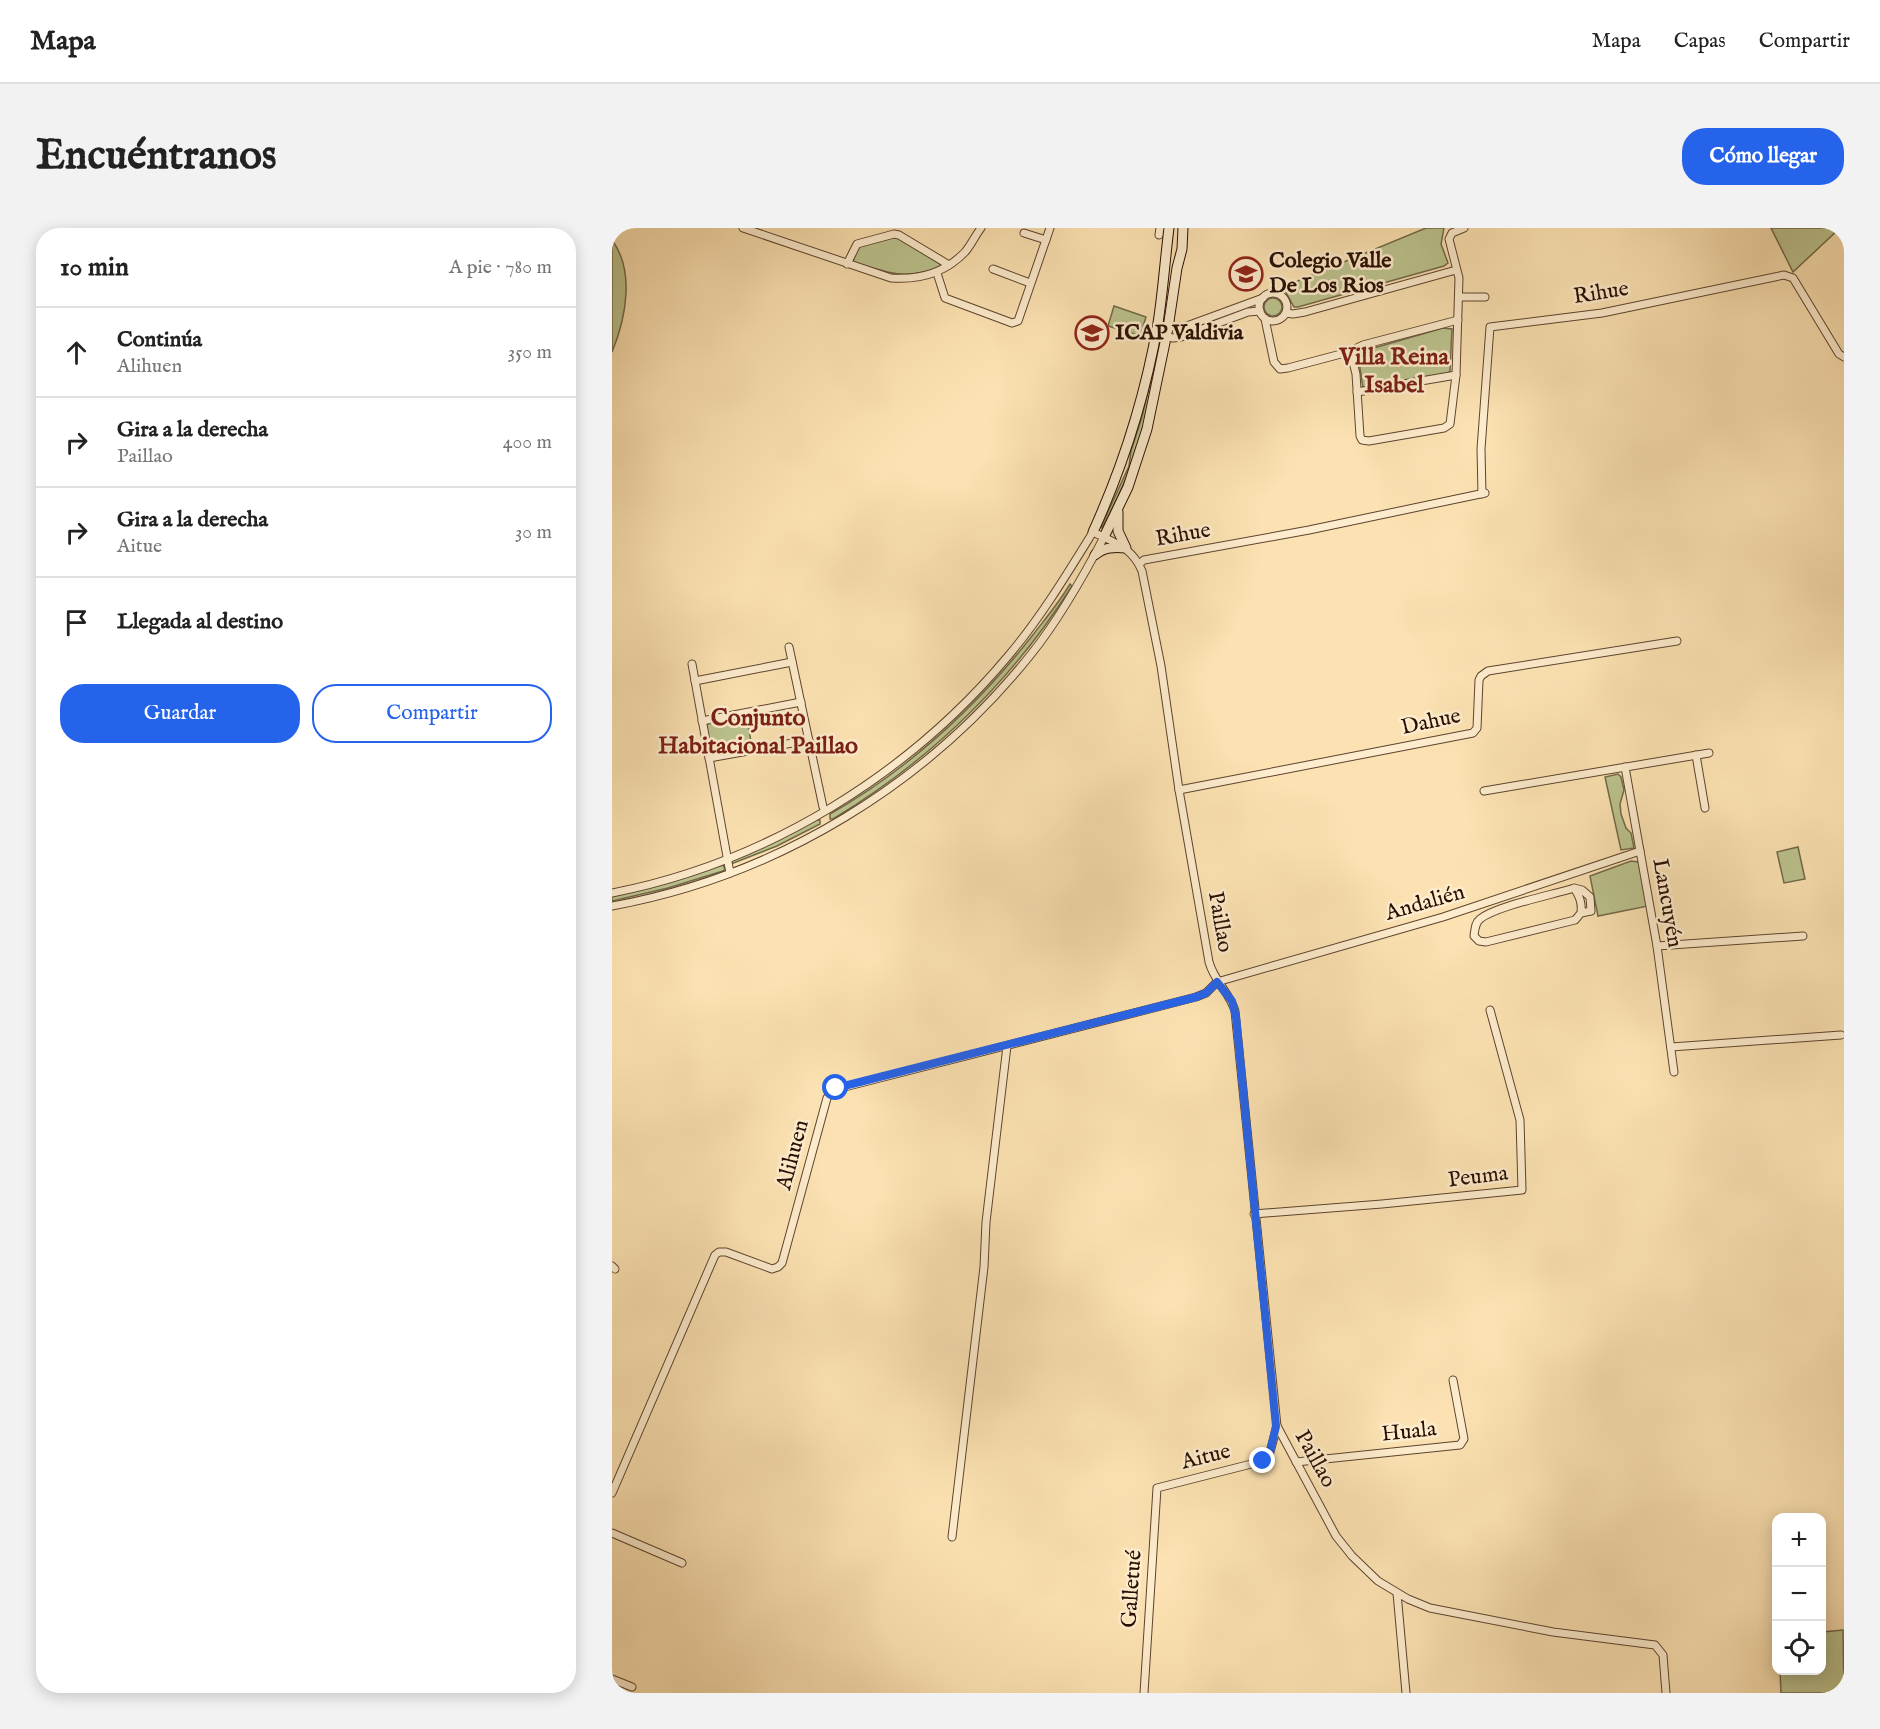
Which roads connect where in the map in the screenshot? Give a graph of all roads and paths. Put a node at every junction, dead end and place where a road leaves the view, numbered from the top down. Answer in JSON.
{"nodes":[{"id":1,"x":743,"y":228,"type":"edge"},
{"id":2,"x":1050,"y":228,"type":"edge"},
{"id":3,"x":1169,"y":228,"type":"edge"},
{"id":4,"x":1182,"y":228,"type":"edge"},
{"id":5,"x":1464,"y":228,"type":"edge"},
{"id":6,"x":977,"y":229,"type":"edge"},
{"id":7,"x":761,"y":231,"type":"edge"},
{"id":8,"x":1024,"y":232,"type":"dead end"},
{"id":9,"x":1046,"y":240,"type":"junction"},
{"id":10,"x":847,"y":264,"type":"junction"},
{"id":11,"x":949,"y":265,"type":"junction"},
{"id":12,"x":993,"y":269,"type":"dead end"},
{"id":13,"x":1456,"y":270,"type":"junction"},
{"id":14,"x":937,"y":273,"type":"junction"},
{"id":15,"x":1165,"y":276,"type":"junction"},
{"id":16,"x":1176,"y":278,"type":"junction"},
{"id":17,"x":1030,"y":283,"type":"junction"},
{"id":18,"x":1459,"y":297,"type":"junction"},
{"id":19,"x":1485,"y":297,"type":"dead end"},
{"id":20,"x":1263,"y":298,"type":"junction"},
{"id":21,"x":1260,"y":311,"type":"junction"},
{"id":22,"x":1286,"y":313,"type":"junction"},
{"id":23,"x":1266,"y":319,"type":"junction"},
{"id":24,"x":1458,"y":320,"type":"junction"},
{"id":25,"x":1158,"y":325,"type":"junction"},
{"id":26,"x":1169,"y":331,"type":"junction"},
{"id":27,"x":1156,"y":335,"type":"junction"},
{"id":28,"x":1842,"y":354,"type":"edge"},
{"id":29,"x":1352,"y":358,"type":"junction"},
{"id":30,"x":1456,"y":375,"type":"junction"},
{"id":31,"x":1357,"y":392,"type":"junction"},
{"id":32,"x":1119,"y":507,"type":"junction"},
{"id":33,"x":1093,"y":532,"type":"junction"},
{"id":34,"x":1104,"y":537,"type":"junction"},
{"id":35,"x":1126,"y":548,"type":"junction"},
{"id":36,"x":1095,"y":555,"type":"junction"},
{"id":37,"x":1139,"y":564,"type":"junction"},
{"id":38,"x":1677,"y":641,"type":"dead end"},
{"id":39,"x":789,"y":647,"type":"dead end"},
{"id":40,"x":792,"y":662,"type":"junction"},
{"id":41,"x":692,"y":664,"type":"dead end"},
{"id":42,"x":695,"y":681,"type":"junction"},
{"id":43,"x":801,"y":702,"type":"junction"},
{"id":44,"x":702,"y":721,"type":"junction"},
{"id":45,"x":809,"y":740,"type":"junction"},
{"id":46,"x":1709,"y":753,"type":"dead end"},
{"id":47,"x":1696,"y":755,"type":"junction"},
{"id":48,"x":709,"y":758,"type":"junction"},
{"id":49,"x":1624,"y":767,"type":"junction"},
{"id":50,"x":1179,"y":790,"type":"junction"},
{"id":51,"x":1484,"y":791,"type":"dead end"},
{"id":52,"x":1705,"y":808,"type":"dead end"},
{"id":53,"x":823,"y":810,"type":"junction"},
{"id":54,"x":830,"y":825,"type":"junction"},
{"id":55,"x":1640,"y":851,"type":"junction"},
{"id":56,"x":727,"y":858,"type":"junction"},
{"id":57,"x":730,"y":873,"type":"junction"},
{"id":58,"x":612,"y":892,"type":"edge"},
{"id":59,"x":612,"y":906,"type":"edge"},
{"id":60,"x":1471,"y":908,"type":"junction"},
{"id":61,"x":1476,"y":925,"type":"junction"},
{"id":62,"x":1803,"y":936,"type":"dead end"},
{"id":63,"x":1657,"y":946,"type":"junction"},
{"id":64,"x":1217,"y":982,"type":"junction"},
{"id":65,"x":1490,"y":1010,"type":"dead end"},
{"id":66,"x":1841,"y":1035,"type":"dead end"},
{"id":67,"x":1007,"y":1046,"type":"junction"},
{"id":68,"x":1671,"y":1047,"type":"junction"},
{"id":69,"x":1674,"y":1072,"type":"dead end"},
{"id":70,"x":1254,"y":1214,"type":"junction"},
{"id":71,"x":1453,"y":1380,"type":"dead end"},
{"id":72,"x":1276,"y":1426,"type":"junction"},
{"id":73,"x":1296,"y":1462,"type":"junction"},
{"id":74,"x":1157,"y":1488,"type":"joint"},
{"id":75,"x":612,"y":1492,"type":"edge"},
{"id":76,"x":612,"y":1533,"type":"edge"},
{"id":77,"x":952,"y":1537,"type":"dead end"},
{"id":78,"x":682,"y":1563,"type":"dead end"},
{"id":79,"x":1397,"y":1593,"type":"junction"},
{"id":80,"x":612,"y":1679,"type":"edge"},
{"id":81,"x":632,"y":1687,"type":"dead end"},
{"id":82,"x":1144,"y":1693,"type":"edge"},
{"id":83,"x":1406,"y":1693,"type":"edge"},
{"id":84,"x":1666,"y":1693,"type":"edge"}],
"edges":[{"from":1,"to":7,"type":"street"},
{"from":2,"to":9,"type":"street"},
{"from":3,"to":15,"type":"street"},
{"from":4,"to":16,"type":"street"},
{"from":5,"to":13,"type":"street"},
{"from":6,"to":11,"type":"street"},
{"from":7,"to":10,"type":"street"},
{"from":8,"to":9,"type":"street"},
{"from":9,"to":17,"type":"street"},
{"from":10,"to":11,"type":"street"},
{"from":10,"to":14,"type":"street"},
{"from":11,"to":14,"type":"street"},
{"from":12,"to":17,"type":"street"},
{"from":13,"to":18,"type":"street"},
{"from":13,"to":22,"type":"street"},
{"from":14,"to":17,"type":"street"},
{"from":15,"to":16,"type":"street"},
{"from":15,"to":25,"type":"street"},
{"from":16,"to":26,"type":"street"},
{"from":18,"to":19,"type":"street"},
{"from":18,"to":24,"type":"street"},
{"from":20,"to":21,"type":"street"},
{"from":20,"to":22,"type":"street"},
{"from":20,"to":26,"type":"street"},
{"from":21,"to":23,"type":"street"},
{"from":21,"to":26,"type":"street"},
{"from":22,"to":23,"type":"street"},
{"from":23,"to":29,"type":"street"},
{"from":24,"to":29,"type":"street"},
{"from":24,"to":30,"type":"street"},
{"from":25,"to":26,"type":"street"},
{"from":25,"to":27,"type":"street"},
{"from":26,"to":27,"type":"street"},
{"from":26,"to":32,"type":"street"},
{"from":27,"to":33,"type":"street"},
{"from":28,"to":37,"type":"street","name":"Rihue"},
{"from":29,"to":31,"type":"street"},
{"from":30,"to":31,"type":"street"},
{"from":30,"to":31,"type":"street"},
{"from":32,"to":34,"type":"street"},
{"from":32,"to":35,"type":"street"},
{"from":33,"to":34,"type":"street","name":"Paillao"},
{"from":33,"to":53,"type":"street"},
{"from":34,"to":35,"type":"street","name":"Paillao"},
{"from":34,"to":36,"type":"street"},
{"from":35,"to":36,"type":"street"},
{"from":35,"to":37,"type":"street","name":"Paillao"},
{"from":36,"to":54,"type":"street"},
{"from":37,"to":50,"type":"street","name":"Paillao"},
{"from":38,"to":50,"type":"street","name":"Dahue"},
{"from":39,"to":40,"type":"street"},
{"from":40,"to":42,"type":"street"},
{"from":40,"to":43,"type":"street"},
{"from":41,"to":42,"type":"street"},
{"from":42,"to":44,"type":"street"},
{"from":43,"to":44,"type":"street"},
{"from":43,"to":45,"type":"street"},
{"from":44,"to":48,"type":"street"},
{"from":45,"to":48,"type":"street"},
{"from":45,"to":53,"type":"street"},
{"from":46,"to":47,"type":"street"},
{"from":47,"to":49,"type":"street"},
{"from":47,"to":52,"type":"street"},
{"from":48,"to":56,"type":"street"},
{"from":49,"to":51,"type":"street"},
{"from":49,"to":55,"type":"street","name":"Lancuyén"},
{"from":50,"to":64,"type":"street","name":"Paillao"},
{"from":53,"to":54,"type":"street"},
{"from":53,"to":56,"type":"street"},
{"from":54,"to":57,"type":"street"},
{"from":55,"to":60,"type":"street","name":"Andalién"},
{"from":55,"to":63,"type":"street","name":"Lancuyén"},
{"from":56,"to":57,"type":"street"},
{"from":56,"to":58,"type":"street"},
{"from":57,"to":59,"type":"street"},
{"from":60,"to":61,"type":"street"},
{"from":60,"to":64,"type":"street","name":"Andalién"},
{"from":61,"to":61,"type":"street"},
{"from":62,"to":63,"type":"street"},
{"from":63,"to":68,"type":"street","name":"Lancuyén"},
{"from":64,"to":67,"type":"street","name":"Alihuen"},
{"from":64,"to":70,"type":"street","name":"Paillao"},
{"from":65,"to":70,"type":"street","name":"Peuma"},
{"from":66,"to":68,"type":"street"},
{"from":67,"to":75,"type":"street","name":"Alihuen"},
{"from":67,"to":77,"type":"street"},
{"from":68,"to":69,"type":"street","name":"Lancuyén"},
{"from":70,"to":72,"type":"street","name":"Paillao"},
{"from":71,"to":73,"type":"street","name":"Huala"},
{"from":72,"to":73,"type":"street","name":"Paillao"},
{"from":72,"to":74,"type":"street","name":"Aitue"},
{"from":73,"to":79,"type":"street","name":"Paillao"},
{"from":74,"to":82,"type":"street","name":"Galletué"},
{"from":76,"to":78,"type":"street"},
{"from":79,"to":83,"type":"street"},
{"from":79,"to":84,"type":"street","name":"Paillao"},
{"from":80,"to":81,"type":"street"}]}
